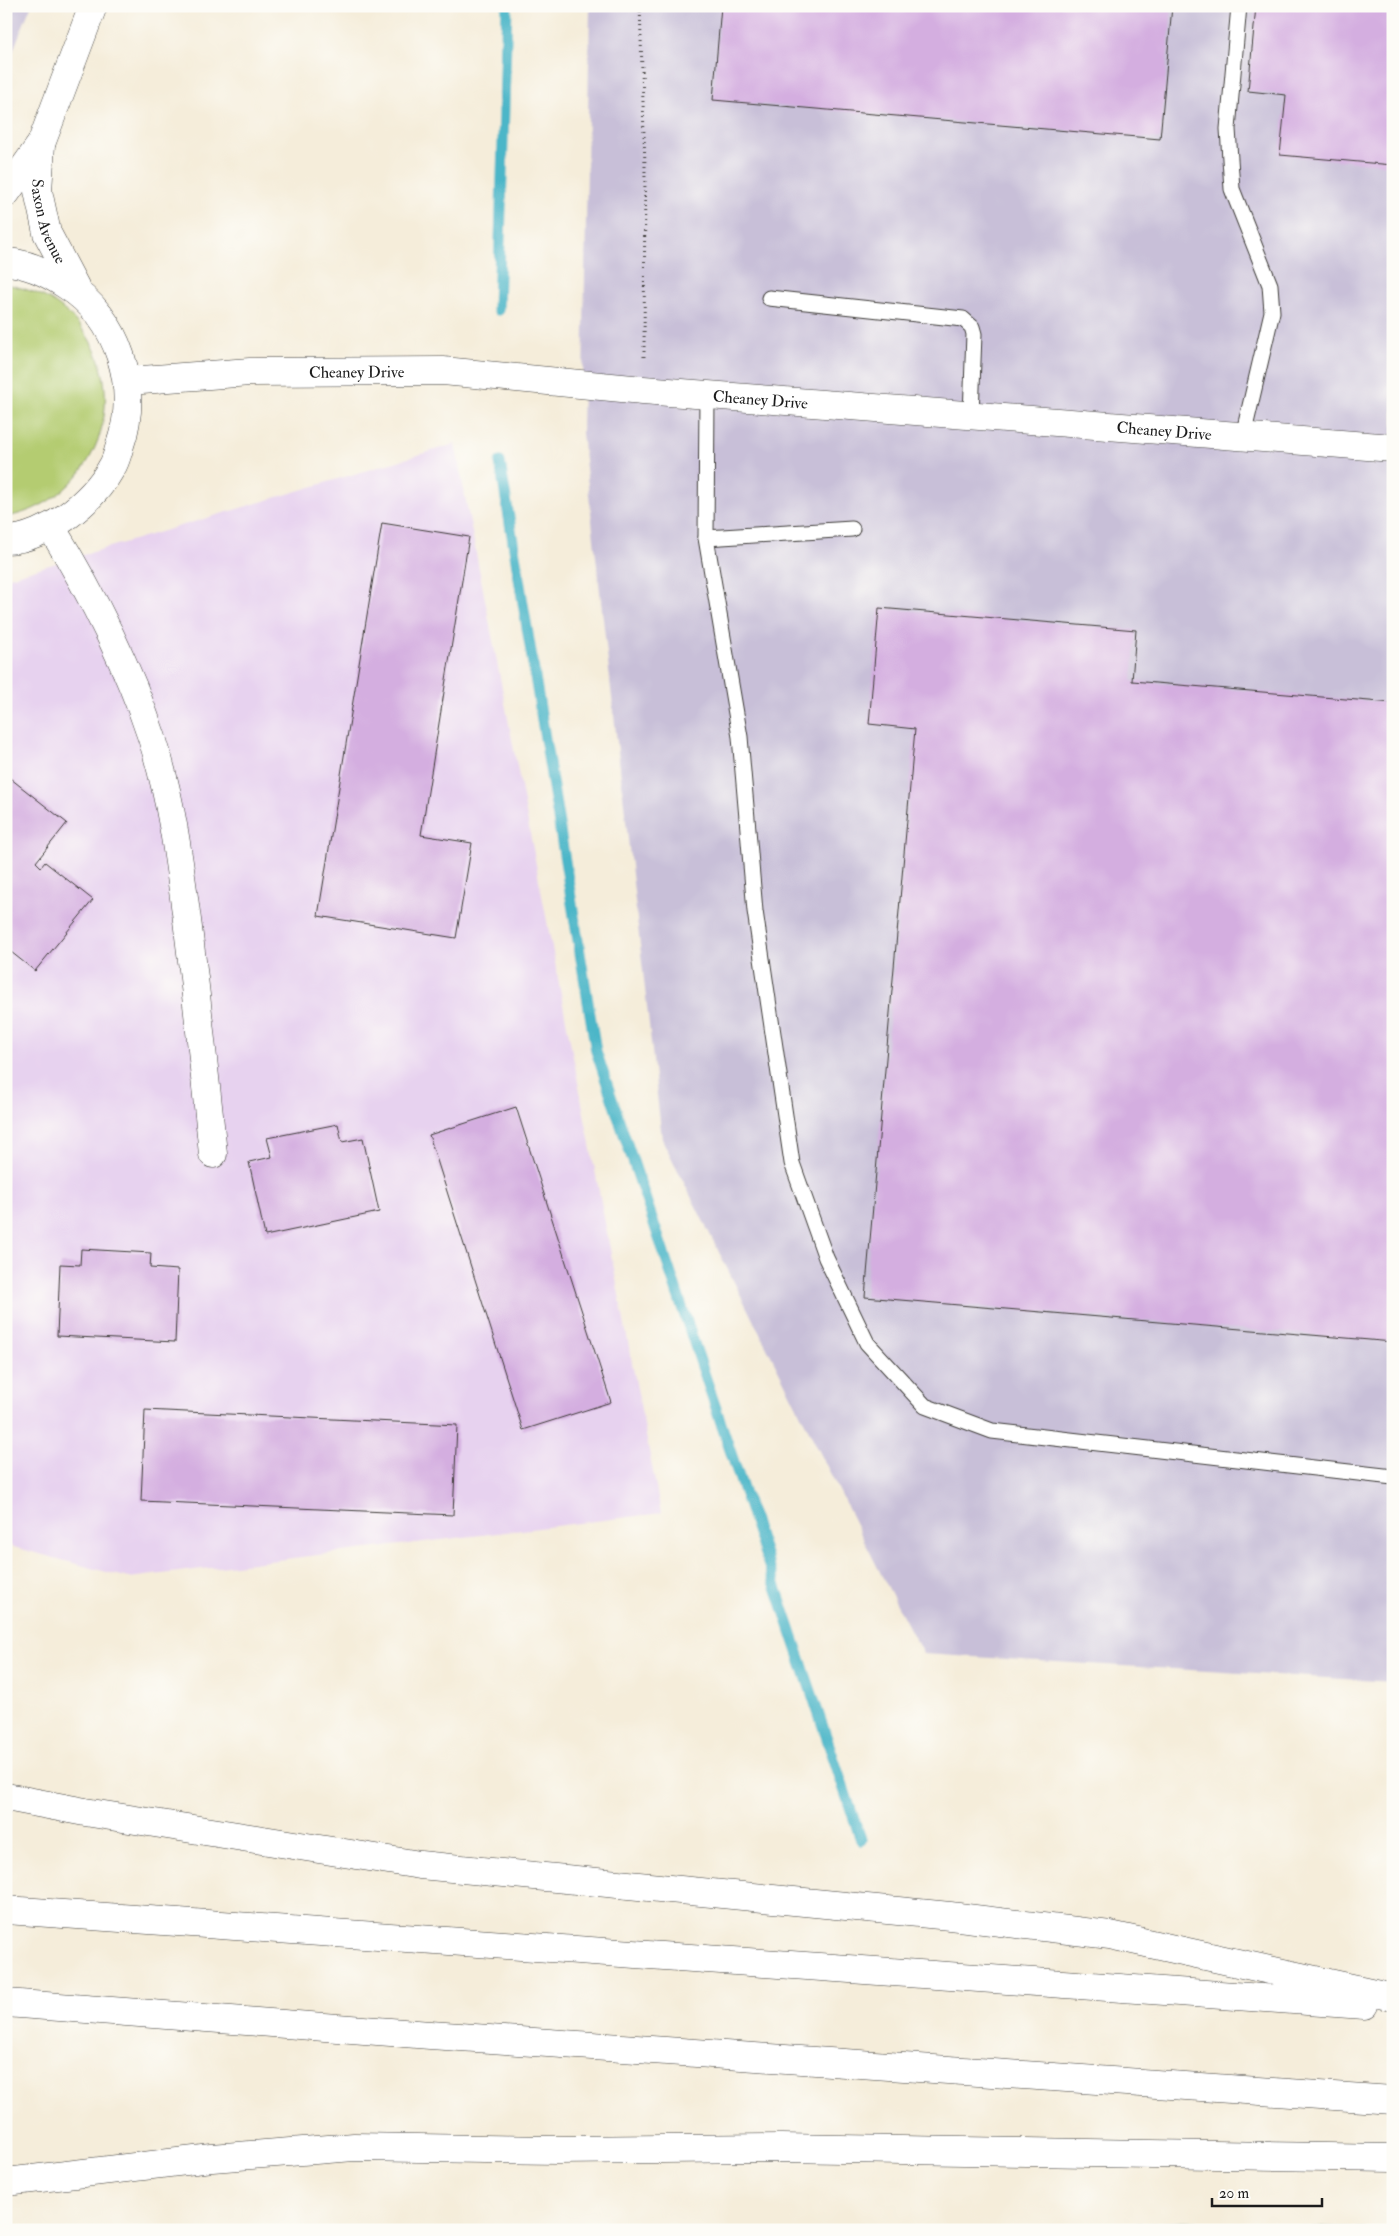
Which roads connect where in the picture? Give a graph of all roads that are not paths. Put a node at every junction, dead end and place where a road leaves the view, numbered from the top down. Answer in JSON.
{"nodes":[{"id":1,"x":93,"y":6,"type":"edge"},
{"id":2,"x":1239,"y":6,"type":"edge"},
{"id":3,"x":41,"y":144,"type":"junction"},
{"id":4,"x":6,"y":193,"type":"edge"},
{"id":5,"x":6,"y":262,"type":"edge"},
{"id":6,"x":78,"y":292,"type":"junction"},
{"id":7,"x":770,"y":298,"type":"dead end"},
{"id":8,"x":128,"y":381,"type":"junction"},
{"id":9,"x":707,"y":395,"type":"junction"},
{"id":10,"x":971,"y":415,"type":"junction"},
{"id":11,"x":1242,"y":436,"type":"junction"},
{"id":12,"x":1393,"y":448,"type":"edge"},
{"id":13,"x":52,"y":527,"type":"junction"},
{"id":14,"x":852,"y":529,"type":"dead end"},
{"id":15,"x":706,"y":538,"type":"junction"},
{"id":16,"x":6,"y":540,"type":"edge"},
{"id":17,"x":213,"y":1154,"type":"dead end"},
{"id":18,"x":1393,"y":1477,"type":"edge"},
{"id":19,"x":6,"y":1797,"type":"edge"},
{"id":20,"x":6,"y":1910,"type":"edge"},
{"id":21,"x":1393,"y":1997,"type":"edge"},
{"id":22,"x":6,"y":2002,"type":"edge"},
{"id":23,"x":1393,"y":2007,"type":"edge"},
{"id":24,"x":1393,"y":2100,"type":"edge"},
{"id":25,"x":1393,"y":2158,"type":"edge"},
{"id":26,"x":6,"y":2182,"type":"edge"}],
"edges":[{"from":1,"to":3,"type":"main road","name":"Saxon Avenue"},
{"from":2,"to":11,"type":"lane"},
{"from":3,"to":4,"type":"main road","name":"Saxon Avenue"},
{"from":3,"to":6,"type":"main road","name":"Saxon Avenue"},
{"from":5,"to":6,"type":"main road"},
{"from":6,"to":8,"type":"main road"},
{"from":7,"to":10,"type":"lane"},
{"from":8,"to":9,"type":"main road","name":"Cheaney Drive"},
{"from":8,"to":13,"type":"main road"},
{"from":9,"to":10,"type":"main road","name":"Cheaney Drive"},
{"from":9,"to":15,"type":"lane"},
{"from":10,"to":11,"type":"main road","name":"Cheaney Drive"},
{"from":11,"to":12,"type":"main road","name":"Cheaney Drive"},
{"from":13,"to":16,"type":"main road"},
{"from":13,"to":17,"type":"main road"},
{"from":14,"to":15,"type":"lane"},
{"from":15,"to":18,"type":"lane"},
{"from":19,"to":21,"type":"main road"},
{"from":20,"to":23,"type":"main road"},
{"from":22,"to":24,"type":"main road"},
{"from":25,"to":26,"type":"main road"}]}
